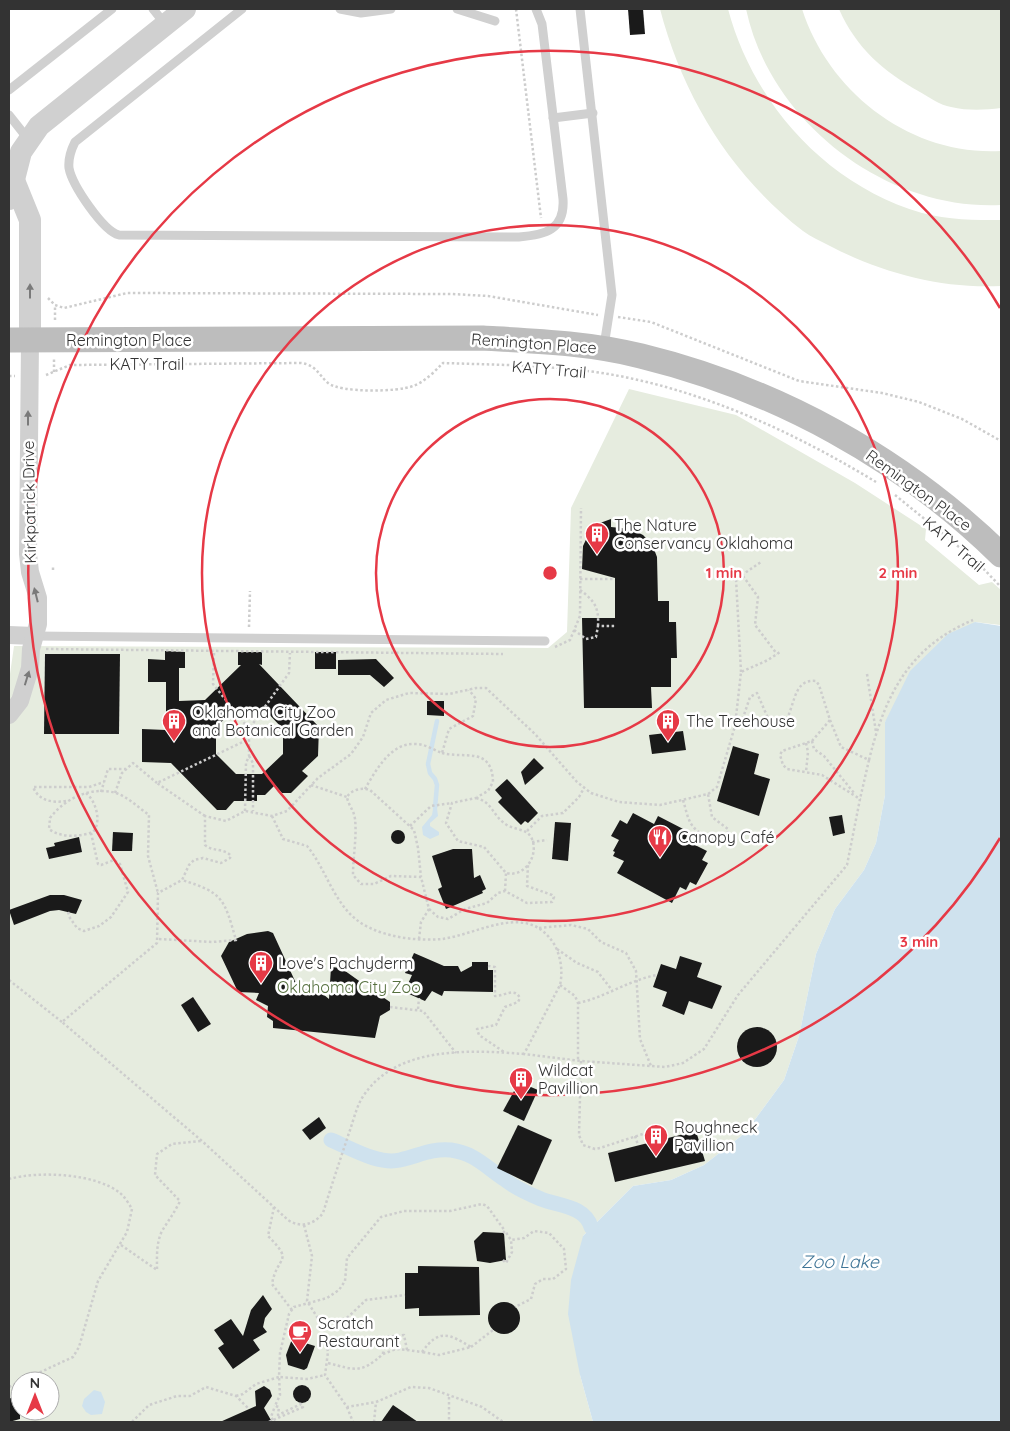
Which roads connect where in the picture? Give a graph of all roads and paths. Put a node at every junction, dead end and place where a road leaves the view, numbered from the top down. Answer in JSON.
{"nodes":[{"id":1,"x":112,"y":9,"type":"edge"},
{"id":2,"x":185,"y":9,"type":"edge"},
{"id":3,"x":242,"y":9,"type":"edge"},
{"id":4,"x":340,"y":9,"type":"edge"},
{"id":5,"x":391,"y":9,"type":"edge"},
{"id":6,"x":457,"y":9,"type":"edge"},
{"id":7,"x":492,"y":9,"type":"edge"},
{"id":8,"x":516,"y":9,"type":"edge"},
{"id":9,"x":536,"y":9,"type":"edge"},
{"id":10,"x":580,"y":9,"type":"edge"},
{"id":11,"x":159,"y":16,"type":"edge"},
{"id":12,"x":9,"y":90,"type":"edge"},
{"id":13,"x":593,"y":113,"type":"junction"},
{"id":14,"x":9,"y":115,"type":"edge"},
{"id":15,"x":553,"y":118,"type":"junction"},
{"id":16,"x":28,"y":139,"type":"junction"},
{"id":17,"x":12,"y":191,"type":"edge"},
{"id":18,"x":541,"y":218,"type":"dead end"},
{"id":19,"x":55,"y":309,"type":"dead end"},
{"id":20,"x":591,"y":314,"type":"dead end"},
{"id":21,"x":627,"y":318,"type":"dead end"},
{"id":22,"x":19,"y":340,"type":"edge"},
{"id":23,"x":604,"y":349,"type":"junction"},
{"id":24,"x":54,"y":362,"type":"dead end"},
{"id":25,"x":1001,"y":441,"type":"edge"},
{"id":26,"x":879,"y":483,"type":"dead end"},
{"id":27,"x":894,"y":494,"type":"dead end"},
{"id":28,"x":1001,"y":555,"type":"edge"},
{"id":29,"x":761,"y":562,"type":"dead end"},
{"id":30,"x":743,"y":576,"type":"junction"},
{"id":31,"x":580,"y":579,"type":"dead end"},
{"id":32,"x":615,"y":579,"type":"dead end"},
{"id":33,"x":1001,"y":587,"type":"edge"},
{"id":34,"x":580,"y":590,"type":"dead end"},
{"id":35,"x":250,"y":591,"type":"dead end"},
{"id":36,"x":973,"y":620,"type":"dead end"},
{"id":37,"x":598,"y":626,"type":"junction"},
{"id":38,"x":615,"y":626,"type":"dead end"},
{"id":39,"x":574,"y":630,"type":"dead end"},
{"id":40,"x":9,"y":635,"type":"edge"},
{"id":41,"x":249,"y":637,"type":"junction"},
{"id":42,"x":545,"y":641,"type":"dead end"},
{"id":43,"x":32,"y":643,"type":"junction"},
{"id":44,"x":249,"y":653,"type":"dead end"},
{"id":45,"x":290,"y":653,"type":"dead end"},
{"id":46,"x":741,"y":672,"type":"junction"},
{"id":47,"x":867,"y":674,"type":"dead end"},
{"id":48,"x":469,"y":690,"type":"junction"},
{"id":49,"x":9,"y":715,"type":"edge"},
{"id":50,"x":830,"y":720,"type":"junction"},
{"id":51,"x":736,"y":721,"type":"junction"},
{"id":52,"x":249,"y":729,"type":"junction"},
{"id":53,"x":876,"y":732,"type":"junction"},
{"id":54,"x":249,"y":739,"type":"junction"},
{"id":55,"x":812,"y":741,"type":"junction"},
{"id":56,"x":806,"y":743,"type":"junction"},
{"id":57,"x":442,"y":753,"type":"junction"},
{"id":58,"x":249,"y":756,"type":"junction"},
{"id":59,"x":869,"y":760,"type":"junction"},
{"id":60,"x":126,"y":769,"type":"junction"},
{"id":61,"x":806,"y":772,"type":"junction"},
{"id":62,"x":104,"y":782,"type":"junction"},
{"id":63,"x":157,"y":784,"type":"junction"},
{"id":64,"x":311,"y":785,"type":"junction"},
{"id":65,"x":366,"y":788,"type":"junction"},
{"id":66,"x":584,"y":788,"type":"junction"},
{"id":67,"x":101,"y":792,"type":"junction"},
{"id":68,"x":86,"y":793,"type":"junction"},
{"id":69,"x":115,"y":793,"type":"junction"},
{"id":70,"x":708,"y":794,"type":"junction"},
{"id":71,"x":346,"y":797,"type":"junction"},
{"id":72,"x":476,"y":798,"type":"junction"},
{"id":73,"x":859,"y":798,"type":"junction"},
{"id":74,"x":68,"y":800,"type":"junction"},
{"id":75,"x":683,"y":800,"type":"junction"},
{"id":76,"x":452,"y":803,"type":"junction"},
{"id":77,"x":245,"y":811,"type":"junction"},
{"id":78,"x":253,"y":811,"type":"junction"},
{"id":79,"x":205,"y":816,"type":"junction"},
{"id":80,"x":272,"y":816,"type":"junction"},
{"id":81,"x":410,"y":826,"type":"junction"},
{"id":82,"x":527,"y":832,"type":"junction"},
{"id":83,"x":91,"y":833,"type":"junction"},
{"id":84,"x":547,"y":840,"type":"dead end"},
{"id":85,"x":532,"y":842,"type":"junction"},
{"id":86,"x":529,"y":864,"type":"junction"},
{"id":87,"x":506,"y":873,"type":"junction"},
{"id":88,"x":421,"y":877,"type":"junction"},
{"id":89,"x":182,"y":880,"type":"junction"},
{"id":90,"x":505,"y":891,"type":"junction"},
{"id":91,"x":158,"y":893,"type":"junction"},
{"id":92,"x":428,"y":909,"type":"junction"},
{"id":93,"x":68,"y":912,"type":"dead end"},
{"id":94,"x":539,"y":928,"type":"junction"},
{"id":95,"x":159,"y":939,"type":"junction"},
{"id":96,"x":419,"y":939,"type":"junction"},
{"id":97,"x":556,"y":948,"type":"junction"},
{"id":98,"x":488,"y":966,"type":"dead end"},
{"id":99,"x":657,"y":975,"type":"dead end"},
{"id":100,"x":637,"y":979,"type":"junction"},
{"id":101,"x":9,"y":980,"type":"edge"},
{"id":102,"x":560,"y":985,"type":"junction"},
{"id":103,"x":611,"y":990,"type":"junction"},
{"id":104,"x":419,"y":998,"type":"dead end"},
{"id":105,"x":578,"y":1003,"type":"junction"},
{"id":106,"x":390,"y":1006,"type":"dead end"},
{"id":107,"x":418,"y":1009,"type":"junction"},
{"id":108,"x":62,"y":1022,"type":"junction"},
{"id":109,"x":456,"y":1053,"type":"junction"},
{"id":110,"x":505,"y":1053,"type":"junction"},
{"id":111,"x":524,"y":1054,"type":"junction"},
{"id":112,"x":580,"y":1061,"type":"junction"},
{"id":113,"x":651,"y":1066,"type":"junction"},
{"id":114,"x":635,"y":1136,"type":"junction"},
{"id":115,"x":666,"y":1139,"type":"dead end"},
{"id":116,"x":202,"y":1141,"type":"junction"},
{"id":117,"x":638,"y":1145,"type":"dead end"},
{"id":118,"x":9,"y":1179,"type":"edge"},
{"id":119,"x":274,"y":1207,"type":"junction"},
{"id":120,"x":304,"y":1225,"type":"junction"},
{"id":121,"x":511,"y":1240,"type":"junction"},
{"id":122,"x":121,"y":1245,"type":"junction"},
{"id":123,"x":504,"y":1260,"type":"dead end"},
{"id":124,"x":405,"y":1295,"type":"dead end"},
{"id":125,"x":308,"y":1305,"type":"junction"},
{"id":126,"x":515,"y":1306,"type":"dead end"},
{"id":127,"x":292,"y":1310,"type":"junction"},
{"id":128,"x":324,"y":1328,"type":"junction"},
{"id":129,"x":493,"y":1330,"type":"dead end"},
{"id":130,"x":471,"y":1347,"type":"junction"},
{"id":131,"x":407,"y":1350,"type":"junction"},
{"id":132,"x":422,"y":1352,"type":"junction"},
{"id":133,"x":383,"y":1354,"type":"junction"},
{"id":134,"x":328,"y":1363,"type":"junction"},
{"id":135,"x":43,"y":1371,"type":"edge"},
{"id":136,"x":325,"y":1376,"type":"junction"},
{"id":137,"x":279,"y":1377,"type":"junction"},
{"id":138,"x":236,"y":1396,"type":"junction"},
{"id":139,"x":449,"y":1397,"type":"junction"},
{"id":140,"x":376,"y":1402,"type":"junction"},
{"id":141,"x":275,"y":1406,"type":"junction"},
{"id":142,"x":347,"y":1407,"type":"junction"},
{"id":143,"x":249,"y":1409,"type":"dead end"},
{"id":144,"x":273,"y":1420,"type":"junction"},
{"id":145,"x":132,"y":1422,"type":"edge"},
{"id":146,"x":269,"y":1422,"type":"edge"},
{"id":147,"x":353,"y":1422,"type":"edge"},
{"id":148,"x":374,"y":1422,"type":"edge"},
{"id":149,"x":449,"y":1422,"type":"edge"},
{"id":150,"x":503,"y":1422,"type":"edge"}],
"edges":[{"from":1,"to":12,"type":"lane"},
{"from":2,"to":11,"type":"street"},
{"from":3,"to":15,"type":"lane"},
{"from":4,"to":5,"type":"lane"},
{"from":6,"to":7,"type":"lane"},
{"from":8,"to":18,"type":"path"},
{"from":9,"to":15,"type":"lane"},
{"from":10,"to":13,"type":"lane"},
{"from":11,"to":16,"type":"street"},
{"from":13,"to":15,"type":"lane"},
{"from":13,"to":23,"type":"lane"},
{"from":14,"to":16,"type":"lane"},
{"from":16,"to":17,"type":"street"},
{"from":22,"to":17,"type":"street","one_way":true},
{"from":19,"to":20,"type":"path"},
{"from":21,"to":25,"type":"path"},
{"from":22,"to":23,"type":"main road","name":"Remington Place"},
{"from":43,"to":22,"type":"street","name":"Kirkpatrick Drive","one_way":true},
{"from":23,"to":28,"type":"main road","name":"Remington Place"},
{"from":24,"to":26,"type":"path","name":"KATY Trail"},
{"from":27,"to":33,"type":"path","name":"KATY Trail"},
{"from":29,"to":30,"type":"path"},
{"from":30,"to":46,"type":"path"},
{"from":30,"to":46,"type":"path"},
{"from":31,"to":32,"type":"path"},
{"from":34,"to":37,"type":"path"},
{"from":35,"to":41,"type":"path"},
{"from":36,"to":53,"type":"path"},
{"from":37,"to":38,"type":"path"},
{"from":37,"to":39,"type":"path"},
{"from":40,"to":43,"type":"street"},
{"from":41,"to":42,"type":"lane"},
{"from":41,"to":43,"type":"lane"},
{"from":41,"to":44,"type":"path"},
{"from":49,"to":43,"type":"street","name":"Kirkpatrick Drive","one_way":true},
{"from":43,"to":52,"type":"path"},
{"from":45,"to":52,"type":"path"},
{"from":46,"to":51,"type":"path"},
{"from":47,"to":53,"type":"path"},
{"from":48,"to":57,"type":"path"},
{"from":48,"to":64,"type":"path"},
{"from":48,"to":66,"type":"path"},
{"from":50,"to":51,"type":"path"},
{"from":50,"to":55,"type":"path"},
{"from":50,"to":59,"type":"path"},
{"from":51,"to":70,"type":"path"},
{"from":52,"to":54,"type":"path"},
{"from":53,"to":59,"type":"path"},
{"from":54,"to":58,"type":"path"},
{"from":54,"to":63,"type":"path"},
{"from":55,"to":56,"type":"path"},
{"from":55,"to":73,"type":"path"},
{"from":56,"to":61,"type":"path"},
{"from":56,"to":61,"type":"path"},
{"from":57,"to":65,"type":"path"},
{"from":57,"to":72,"type":"path"},
{"from":58,"to":77,"type":"path"},
{"from":58,"to":78,"type":"path"},
{"from":59,"to":73,"type":"path"},
{"from":60,"to":62,"type":"path"},
{"from":60,"to":63,"type":"path"},
{"from":60,"to":69,"type":"path"},
{"from":61,"to":73,"type":"path"},
{"from":62,"to":67,"type":"path"},
{"from":62,"to":74,"type":"path"},
{"from":63,"to":79,"type":"path"},
{"from":64,"to":71,"type":"path"},
{"from":64,"to":80,"type":"path"},
{"from":65,"to":71,"type":"path"},
{"from":65,"to":81,"type":"path"},
{"from":66,"to":75,"type":"path"},
{"from":66,"to":82,"type":"path"},
{"from":67,"to":68,"type":"path"},
{"from":67,"to":69,"type":"path"},
{"from":68,"to":74,"type":"path"},
{"from":68,"to":83,"type":"path"},
{"from":69,"to":91,"type":"path"},
{"from":70,"to":75,"type":"path"},
{"from":70,"to":75,"type":"path"},
{"from":71,"to":88,"type":"path"},
{"from":72,"to":76,"type":"path"},
{"from":72,"to":82,"type":"path"},
{"from":73,"to":113,"type":"path"},
{"from":74,"to":83,"type":"path"},
{"from":76,"to":81,"type":"path"},
{"from":76,"to":87,"type":"path"},
{"from":77,"to":78,"type":"path"},
{"from":77,"to":79,"type":"path"},
{"from":78,"to":80,"type":"path"},
{"from":79,"to":89,"type":"path"},
{"from":80,"to":96,"type":"path"},
{"from":81,"to":88,"type":"path"},
{"from":82,"to":85,"type":"path"},
{"from":83,"to":93,"type":"path"},
{"from":84,"to":85,"type":"path"},
{"from":85,"to":86,"type":"path"},
{"from":86,"to":87,"type":"path"},
{"from":86,"to":90,"type":"path"},
{"from":87,"to":90,"type":"path"},
{"from":88,"to":92,"type":"path"},
{"from":89,"to":91,"type":"path"},
{"from":89,"to":95,"type":"path"},
{"from":90,"to":92,"type":"path"},
{"from":91,"to":95,"type":"path"},
{"from":92,"to":96,"type":"path"},
{"from":94,"to":96,"type":"path"},
{"from":94,"to":97,"type":"path"},
{"from":94,"to":100,"type":"path"},
{"from":95,"to":108,"type":"path"},
{"from":97,"to":102,"type":"path"},
{"from":97,"to":103,"type":"path"},
{"from":98,"to":110,"type":"path"},
{"from":99,"to":100,"type":"path"},
{"from":100,"to":103,"type":"path"},
{"from":100,"to":113,"type":"path"},
{"from":101,"to":108,"type":"path"},
{"from":102,"to":105,"type":"path"},
{"from":102,"to":111,"type":"path"},
{"from":103,"to":105,"type":"path"},
{"from":104,"to":107,"type":"path"},
{"from":105,"to":112,"type":"path"},
{"from":106,"to":107,"type":"path"},
{"from":107,"to":109,"type":"path"},
{"from":108,"to":116,"type":"path"},
{"from":109,"to":110,"type":"path"},
{"from":109,"to":120,"type":"path"},
{"from":110,"to":111,"type":"path"},
{"from":111,"to":112,"type":"path"},
{"from":112,"to":113,"type":"path"},
{"from":112,"to":114,"type":"path"},
{"from":114,"to":115,"type":"path"},
{"from":114,"to":117,"type":"path"},
{"from":116,"to":119,"type":"path"},
{"from":116,"to":122,"type":"path"},
{"from":118,"to":122,"type":"path"},
{"from":119,"to":120,"type":"path"},
{"from":119,"to":127,"type":"path"},
{"from":120,"to":125,"type":"path"},
{"from":121,"to":123,"type":"path"},
{"from":121,"to":125,"type":"path"},
{"from":121,"to":126,"type":"path"},
{"from":122,"to":135,"type":"path"},
{"from":124,"to":128,"type":"path"},
{"from":125,"to":127,"type":"path"},
{"from":125,"to":128,"type":"path"},
{"from":127,"to":137,"type":"path"},
{"from":128,"to":134,"type":"path"},
{"from":129,"to":130,"type":"path"},
{"from":130,"to":132,"type":"path"},
{"from":130,"to":132,"type":"path"},
{"from":131,"to":132,"type":"path"},
{"from":131,"to":133,"type":"path"},
{"from":131,"to":133,"type":"path"},
{"from":133,"to":134,"type":"path"},
{"from":134,"to":136,"type":"path"},
{"from":136,"to":137,"type":"path"},
{"from":136,"to":142,"type":"path"},
{"from":137,"to":138,"type":"path"},
{"from":137,"to":141,"type":"path"},
{"from":138,"to":143,"type":"path"},
{"from":138,"to":145,"type":"path"},
{"from":139,"to":140,"type":"path"},
{"from":139,"to":149,"type":"path"},
{"from":139,"to":150,"type":"path"},
{"from":140,"to":142,"type":"path"},
{"from":140,"to":148,"type":"path"},
{"from":141,"to":144,"type":"path"},
{"from":141,"to":144,"type":"path"},
{"from":142,"to":147,"type":"path"},
{"from":144,"to":146,"type":"path"}]}
